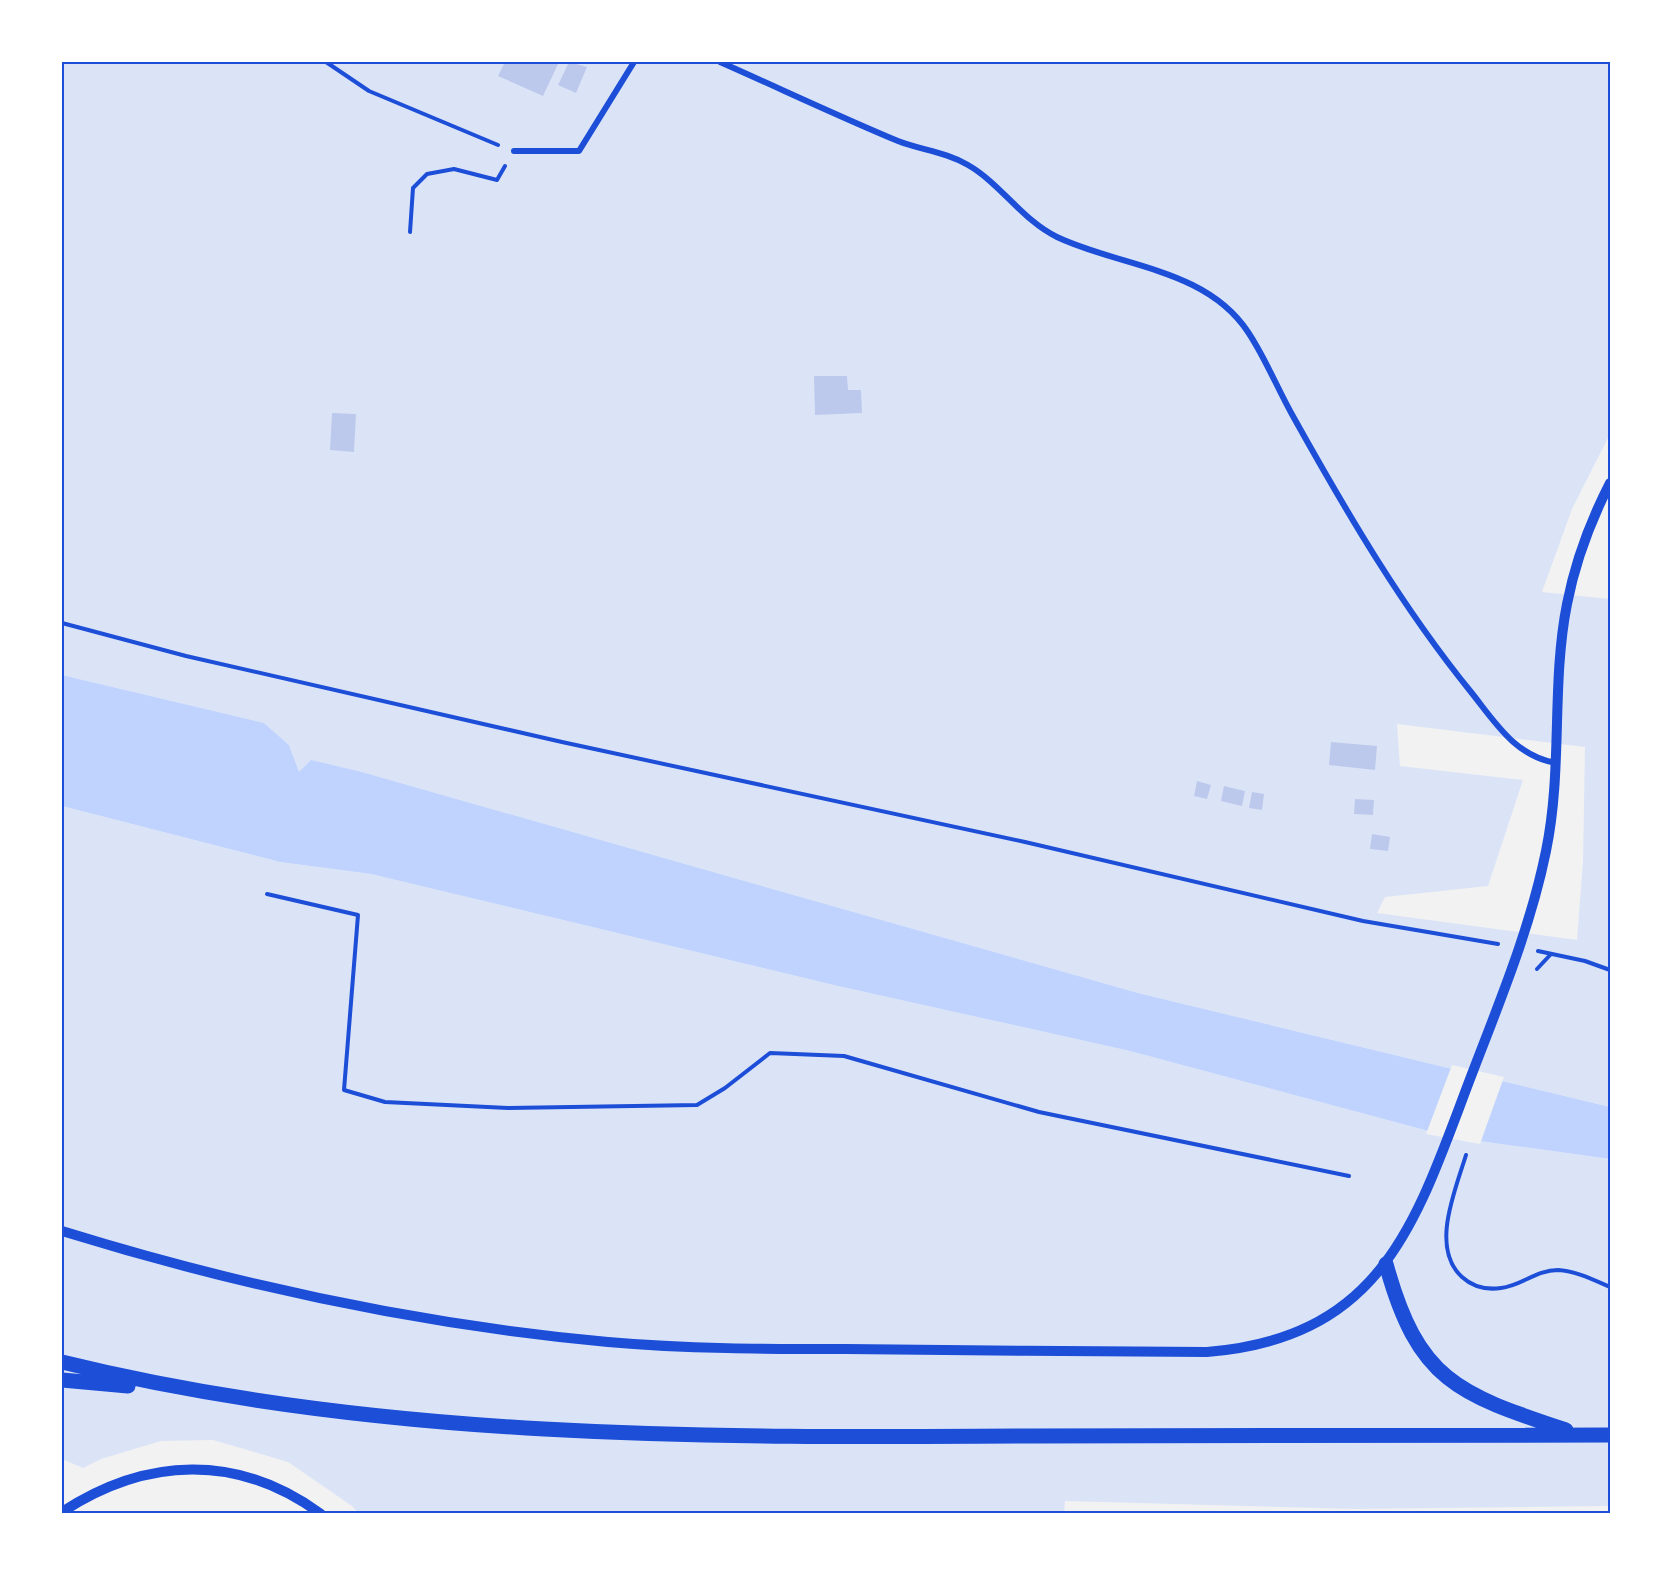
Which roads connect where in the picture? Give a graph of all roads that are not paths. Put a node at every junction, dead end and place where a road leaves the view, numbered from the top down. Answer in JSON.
{"nodes":[{"id":1,"x":634,"y":62,"type":"edge"},
{"id":2,"x":720,"y":62,"type":"edge"},
{"id":3,"x":514,"y":151,"type":"road end"},
{"id":4,"x":1611,"y":483,"type":"edge"},
{"id":5,"x":1557,"y":763,"type":"junction"},
{"id":6,"x":62,"y":1231,"type":"edge"},
{"id":7,"x":1386,"y":1264,"type":"junction"},
{"id":8,"x":62,"y":1352,"type":"edge"},
{"id":9,"x":62,"y":1362,"type":"edge"},
{"id":10,"x":124,"y":1377,"type":"junction"},
{"id":11,"x":62,"y":1380,"type":"edge"},
{"id":12,"x":227,"y":1396,"type":"junction"},
{"id":13,"x":1580,"y":1435,"type":"junction"},
{"id":14,"x":1611,"y":1435,"type":"edge"},
{"id":15,"x":62,"y":1512,"type":"edge"},
{"id":16,"x":321,"y":1514,"type":"edge"}],
"edges":[{"from":1,"to":3,"type":"street"},
{"from":2,"to":5,"type":"street"},
{"from":4,"to":5,"type":"street"},
{"from":5,"to":7,"type":"street"},
{"from":6,"to":7,"type":"street"},
{"from":7,"to":13,"type":"main road"},
{"from":8,"to":10,"type":"main road"},
{"from":9,"to":10,"type":"main road"},
{"from":10,"to":12,"type":"main road"},
{"from":11,"to":12,"type":"main road"},
{"from":12,"to":13,"type":"main road"},
{"from":13,"to":14,"type":"main road"},
{"from":15,"to":16,"type":"street"}]}
